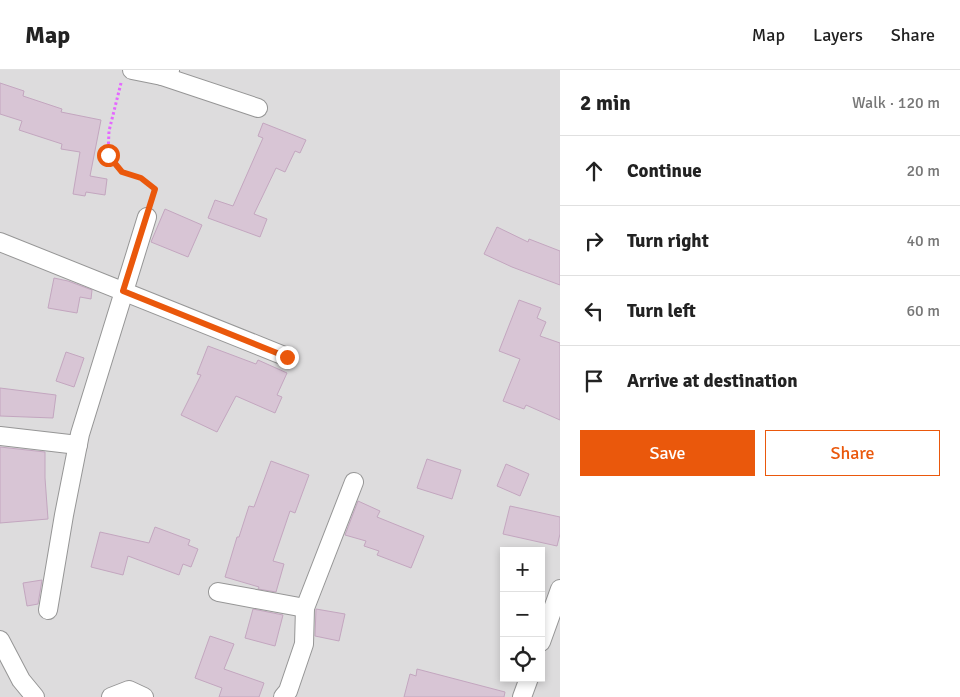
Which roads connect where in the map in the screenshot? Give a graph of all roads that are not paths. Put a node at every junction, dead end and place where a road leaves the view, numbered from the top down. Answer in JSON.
{"nodes":[{"id":1,"x":166,"y":73,"type":"edge"},
{"id":2,"x":127,"y":74,"type":"edge"},
{"id":3,"x":258,"y":108,"type":"dead end"},
{"id":4,"x":147,"y":217,"type":"road end"},
{"id":5,"x":0,"y":242,"type":"edge"},
{"id":6,"x":123,"y":291,"type":"junction"},
{"id":7,"x":287,"y":357,"type":"dead end"},
{"id":8,"x":0,"y":436,"type":"edge"},
{"id":9,"x":78,"y":445,"type":"junction"},
{"id":10,"x":354,"y":482,"type":"dead end"},
{"id":11,"x":560,"y":589,"type":"edge"},
{"id":12,"x":218,"y":592,"type":"dead end"},
{"id":13,"x":304,"y":608,"type":"junction"},
{"id":14,"x":48,"y":610,"type":"dead end"},
{"id":15,"x":543,"y":637,"type":"edge"},
{"id":16,"x":0,"y":640,"type":"edge"},
{"id":17,"x":528,"y":682,"type":"edge"},
{"id":18,"x":35,"y":697,"type":"edge"},
{"id":19,"x":111,"y":697,"type":"edge"},
{"id":20,"x":144,"y":697,"type":"edge"},
{"id":21,"x":283,"y":697,"type":"edge"},
{"id":22,"x":522,"y":697,"type":"edge"}],
"edges":[{"from":1,"to":2,"type":"street"},
{"from":1,"to":3,"type":"street"},
{"from":4,"to":6,"type":"street"},
{"from":5,"to":6,"type":"street"},
{"from":6,"to":7,"type":"street"},
{"from":6,"to":9,"type":"street"},
{"from":8,"to":9,"type":"street"},
{"from":9,"to":14,"type":"street"},
{"from":10,"to":13,"type":"street"},
{"from":11,"to":15,"type":"street"},
{"from":12,"to":13,"type":"street"},
{"from":13,"to":21,"type":"street"},
{"from":16,"to":18,"type":"street"},
{"from":17,"to":22,"type":"street"},
{"from":19,"to":20,"type":"street"}]}
